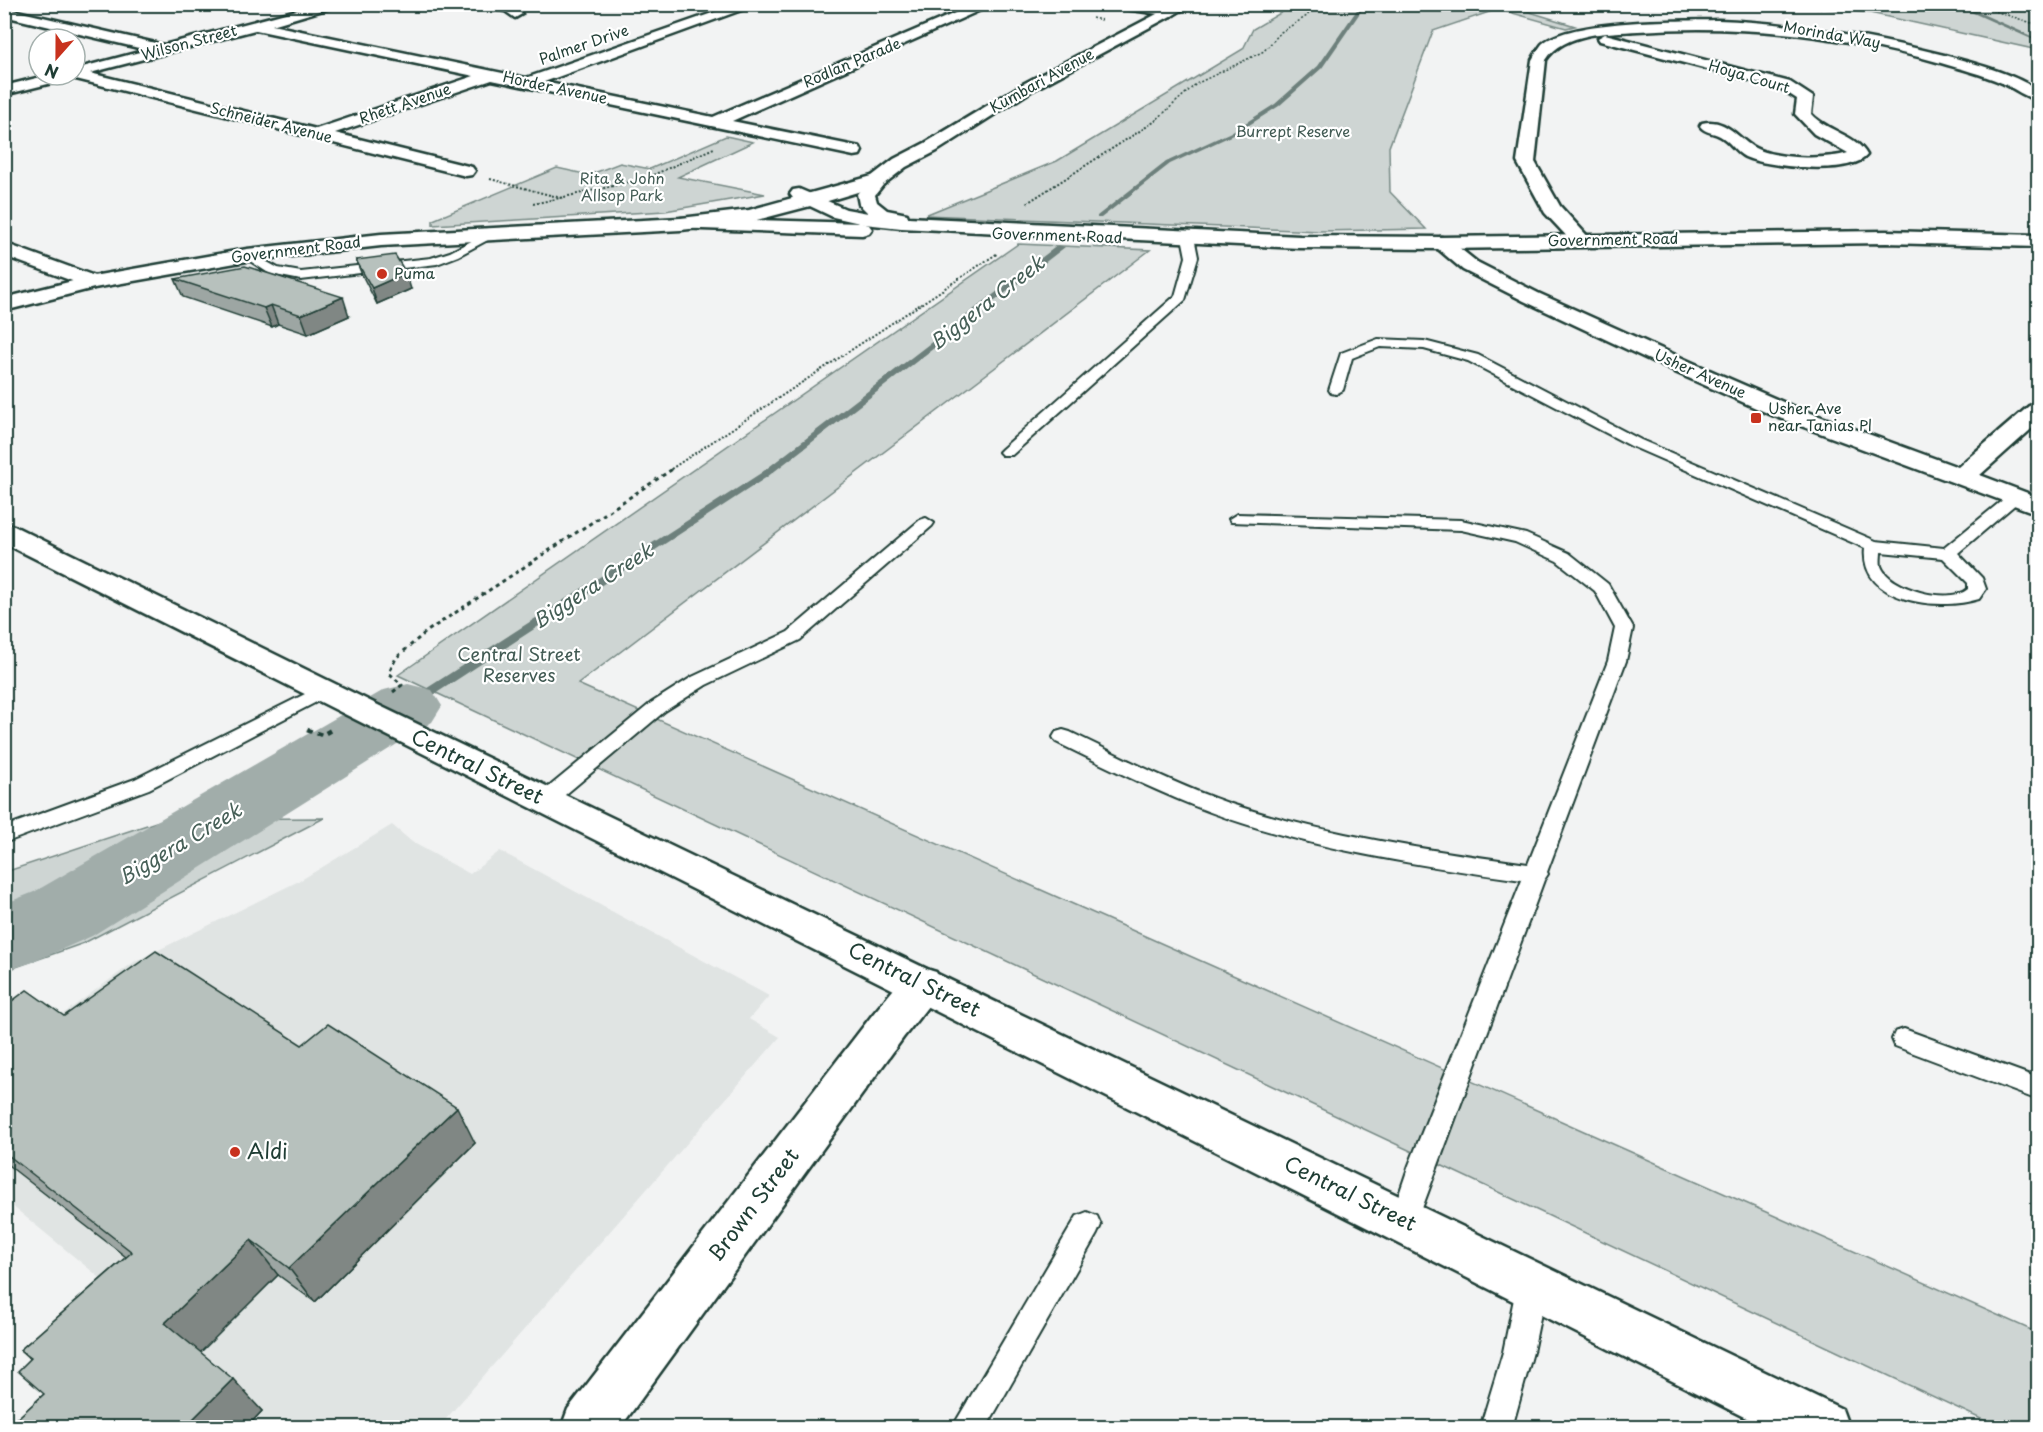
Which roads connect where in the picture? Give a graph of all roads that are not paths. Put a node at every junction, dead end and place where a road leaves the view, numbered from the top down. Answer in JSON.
{"nodes":[{"id":1,"x":337,"y":4,"type":"edge"},
{"id":2,"x":483,"y":4,"type":"edge"},
{"id":3,"x":752,"y":4,"type":"edge"},
{"id":4,"x":988,"y":4,"type":"edge"},
{"id":5,"x":1119,"y":4,"type":"edge"},
{"id":6,"x":1187,"y":4,"type":"edge"},
{"id":7,"x":516,"y":9,"type":"edge"},
{"id":8,"x":4,"y":12,"type":"edge"},
{"id":9,"x":1172,"y":12,"type":"junction"},
{"id":10,"x":256,"y":26,"type":"junction"},
{"id":11,"x":1587,"y":33,"type":"junction"},
{"id":12,"x":164,"y":50,"type":"junction"},
{"id":13,"x":87,"y":71,"type":"edge"},
{"id":14,"x":493,"y":75,"type":"junction"},
{"id":15,"x":87,"y":77,"type":"edge"},
{"id":16,"x":528,"y":82,"type":"junction"},
{"id":17,"x":27,"y":85,"type":"edge"},
{"id":18,"x":4,"y":91,"type":"edge"},
{"id":19,"x":2038,"y":96,"type":"edge"},
{"id":20,"x":717,"y":121,"type":"junction"},
{"id":21,"x":1708,"y":126,"type":"dead end"},
{"id":22,"x":317,"y":134,"type":"junction"},
{"id":23,"x":854,"y":151,"type":"dead end"},
{"id":24,"x":900,"y":163,"type":"junction"},
{"id":25,"x":466,"y":171,"type":"dead end"},
{"id":26,"x":878,"y":180,"type":"junction"},
{"id":27,"x":796,"y":199,"type":"junction"},
{"id":28,"x":681,"y":224,"type":"junction"},
{"id":29,"x":593,"y":227,"type":"junction"},
{"id":30,"x":929,"y":227,"type":"junction"},
{"id":31,"x":493,"y":233,"type":"junction"},
{"id":32,"x":1188,"y":237,"type":"junction"},
{"id":33,"x":1581,"y":240,"type":"junction"},
{"id":34,"x":2038,"y":241,"type":"edge"},
{"id":35,"x":1441,"y":243,"type":"junction"},
{"id":36,"x":4,"y":249,"type":"edge"},
{"id":37,"x":247,"y":255,"type":"junction"},
{"id":38,"x":93,"y":282,"type":"junction"},
{"id":39,"x":4,"y":305,"type":"edge"},
{"id":40,"x":1336,"y":390,"type":"dead end"},
{"id":41,"x":2037,"y":413,"type":"edge"},
{"id":42,"x":1008,"y":452,"type":"dead end"},
{"id":43,"x":1962,"y":477,"type":"junction"},
{"id":44,"x":2016,"y":497,"type":"junction"},
{"id":45,"x":2038,"y":506,"type":"edge"},
{"id":46,"x":1236,"y":519,"type":"dead end"},
{"id":47,"x":926,"y":523,"type":"dead end"},
{"id":48,"x":4,"y":532,"type":"edge"},
{"id":49,"x":1873,"y":546,"type":"junction"},
{"id":50,"x":1948,"y":553,"type":"junction"},
{"id":51,"x":322,"y":691,"type":"junction"},
{"id":52,"x":1063,"y":737,"type":"dead end"},
{"id":53,"x":546,"y":800,"type":"junction"},
{"id":54,"x":4,"y":835,"type":"edge"},
{"id":55,"x":1537,"y":874,"type":"junction"},
{"id":56,"x":922,"y":984,"type":"junction"},
{"id":57,"x":1904,"y":1039,"type":"dead end"},
{"id":58,"x":2038,"y":1089,"type":"edge"},
{"id":59,"x":1404,"y":1221,"type":"junction"},
{"id":60,"x":1087,"y":1225,"type":"dead end"},
{"id":61,"x":1532,"y":1284,"type":"junction"},
{"id":62,"x":587,"y":1428,"type":"edge"},
{"id":63,"x":968,"y":1428,"type":"edge"},
{"id":64,"x":1496,"y":1428,"type":"edge"},
{"id":65,"x":1823,"y":1428,"type":"edge"}],
"edges":[{"from":1,"to":10,"type":"street","name":"Wilson Street"},
{"from":2,"to":7,"type":"street"},
{"from":3,"to":16,"type":"street","name":"Palmer Drive"},
{"from":4,"to":20,"type":"street","name":"Rodlan Parade"},
{"from":5,"to":9,"type":"street"},
{"from":6,"to":9,"type":"street","name":"Kumbari Avenue"},
{"from":8,"to":12,"type":"street"},
{"from":9,"to":24,"type":"street","name":"Kumbari Avenue"},
{"from":10,"to":12,"type":"street","name":"Wilson Street"},
{"from":10,"to":14,"type":"street","name":"Horder Avenue"},
{"from":11,"to":19,"type":"street","name":"Morinda Way"},
{"from":11,"to":21,"type":"street","name":"Hoya Court"},
{"from":11,"to":33,"type":"street","name":"Morinda Way"},
{"from":12,"to":13,"type":"street","name":"Wilson Street"},
{"from":14,"to":16,"type":"street","name":"Horder Avenue"},
{"from":14,"to":22,"type":"street","name":"Rhett Avenue"},
{"from":15,"to":22,"type":"street","name":"Schneider Avenue"},
{"from":16,"to":20,"type":"street","name":"Horder Avenue"},
{"from":17,"to":18,"type":"street"},
{"from":20,"to":23,"type":"street","name":"Horder Avenue"},
{"from":22,"to":25,"type":"street","name":"Schneider Avenue"},
{"from":24,"to":26,"type":"street","name":"Kumbari Avenue"},
{"from":24,"to":27,"type":"street","name":"Kumbari Avenue"},
{"from":26,"to":27,"type":"street","name":"Kumbari Avenue"},
{"from":26,"to":30,"type":"street","name":"Government Road"},
{"from":27,"to":28,"type":"street","name":"Government Road"},
{"from":27,"to":29,"type":"street","name":"Government Road"},
{"from":27,"to":30,"type":"street","name":"Government Road"},
{"from":28,"to":29,"type":"street","name":"Government Road"},
{"from":28,"to":30,"type":"street","name":"Government Road"},
{"from":29,"to":31,"type":"street","name":"Government Road"},
{"from":30,"to":32,"type":"street","name":"Government Road"},
{"from":31,"to":37,"type":"street","name":"Government Road"},
{"from":31,"to":37,"type":"lane"},
{"from":32,"to":35,"type":"street","name":"Government Road"},
{"from":32,"to":42,"type":"lane"},
{"from":33,"to":34,"type":"street","name":"Government Road"},
{"from":33,"to":35,"type":"street","name":"Government Road"},
{"from":35,"to":43,"type":"street","name":"Usher Avenue"},
{"from":36,"to":38,"type":"street"},
{"from":37,"to":38,"type":"street","name":"Government Road"},
{"from":38,"to":39,"type":"street","name":"Government Road"},
{"from":40,"to":49,"type":"lane"},
{"from":41,"to":43,"type":"street"},
{"from":43,"to":44,"type":"street","name":"Usher Avenue"},
{"from":44,"to":45,"type":"street","name":"Usher Avenue"},
{"from":44,"to":50,"type":"lane"},
{"from":46,"to":55,"type":"lane"},
{"from":47,"to":53,"type":"lane"},
{"from":48,"to":51,"type":"street","name":"Central Street"},
{"from":49,"to":50,"type":"lane"},
{"from":49,"to":50,"type":"lane"},
{"from":51,"to":53,"type":"street","name":"Central Street"},
{"from":51,"to":54,"type":"lane"},
{"from":52,"to":55,"type":"lane"},
{"from":53,"to":56,"type":"street","name":"Central Street"},
{"from":55,"to":59,"type":"lane"},
{"from":56,"to":59,"type":"street","name":"Central Street"},
{"from":56,"to":62,"type":"street","name":"Brown Street"},
{"from":57,"to":58,"type":"lane"},
{"from":59,"to":61,"type":"street","name":"Central Street"},
{"from":60,"to":63,"type":"lane"},
{"from":61,"to":64,"type":"lane"},
{"from":61,"to":65,"type":"street","name":"Central Street"}]}
